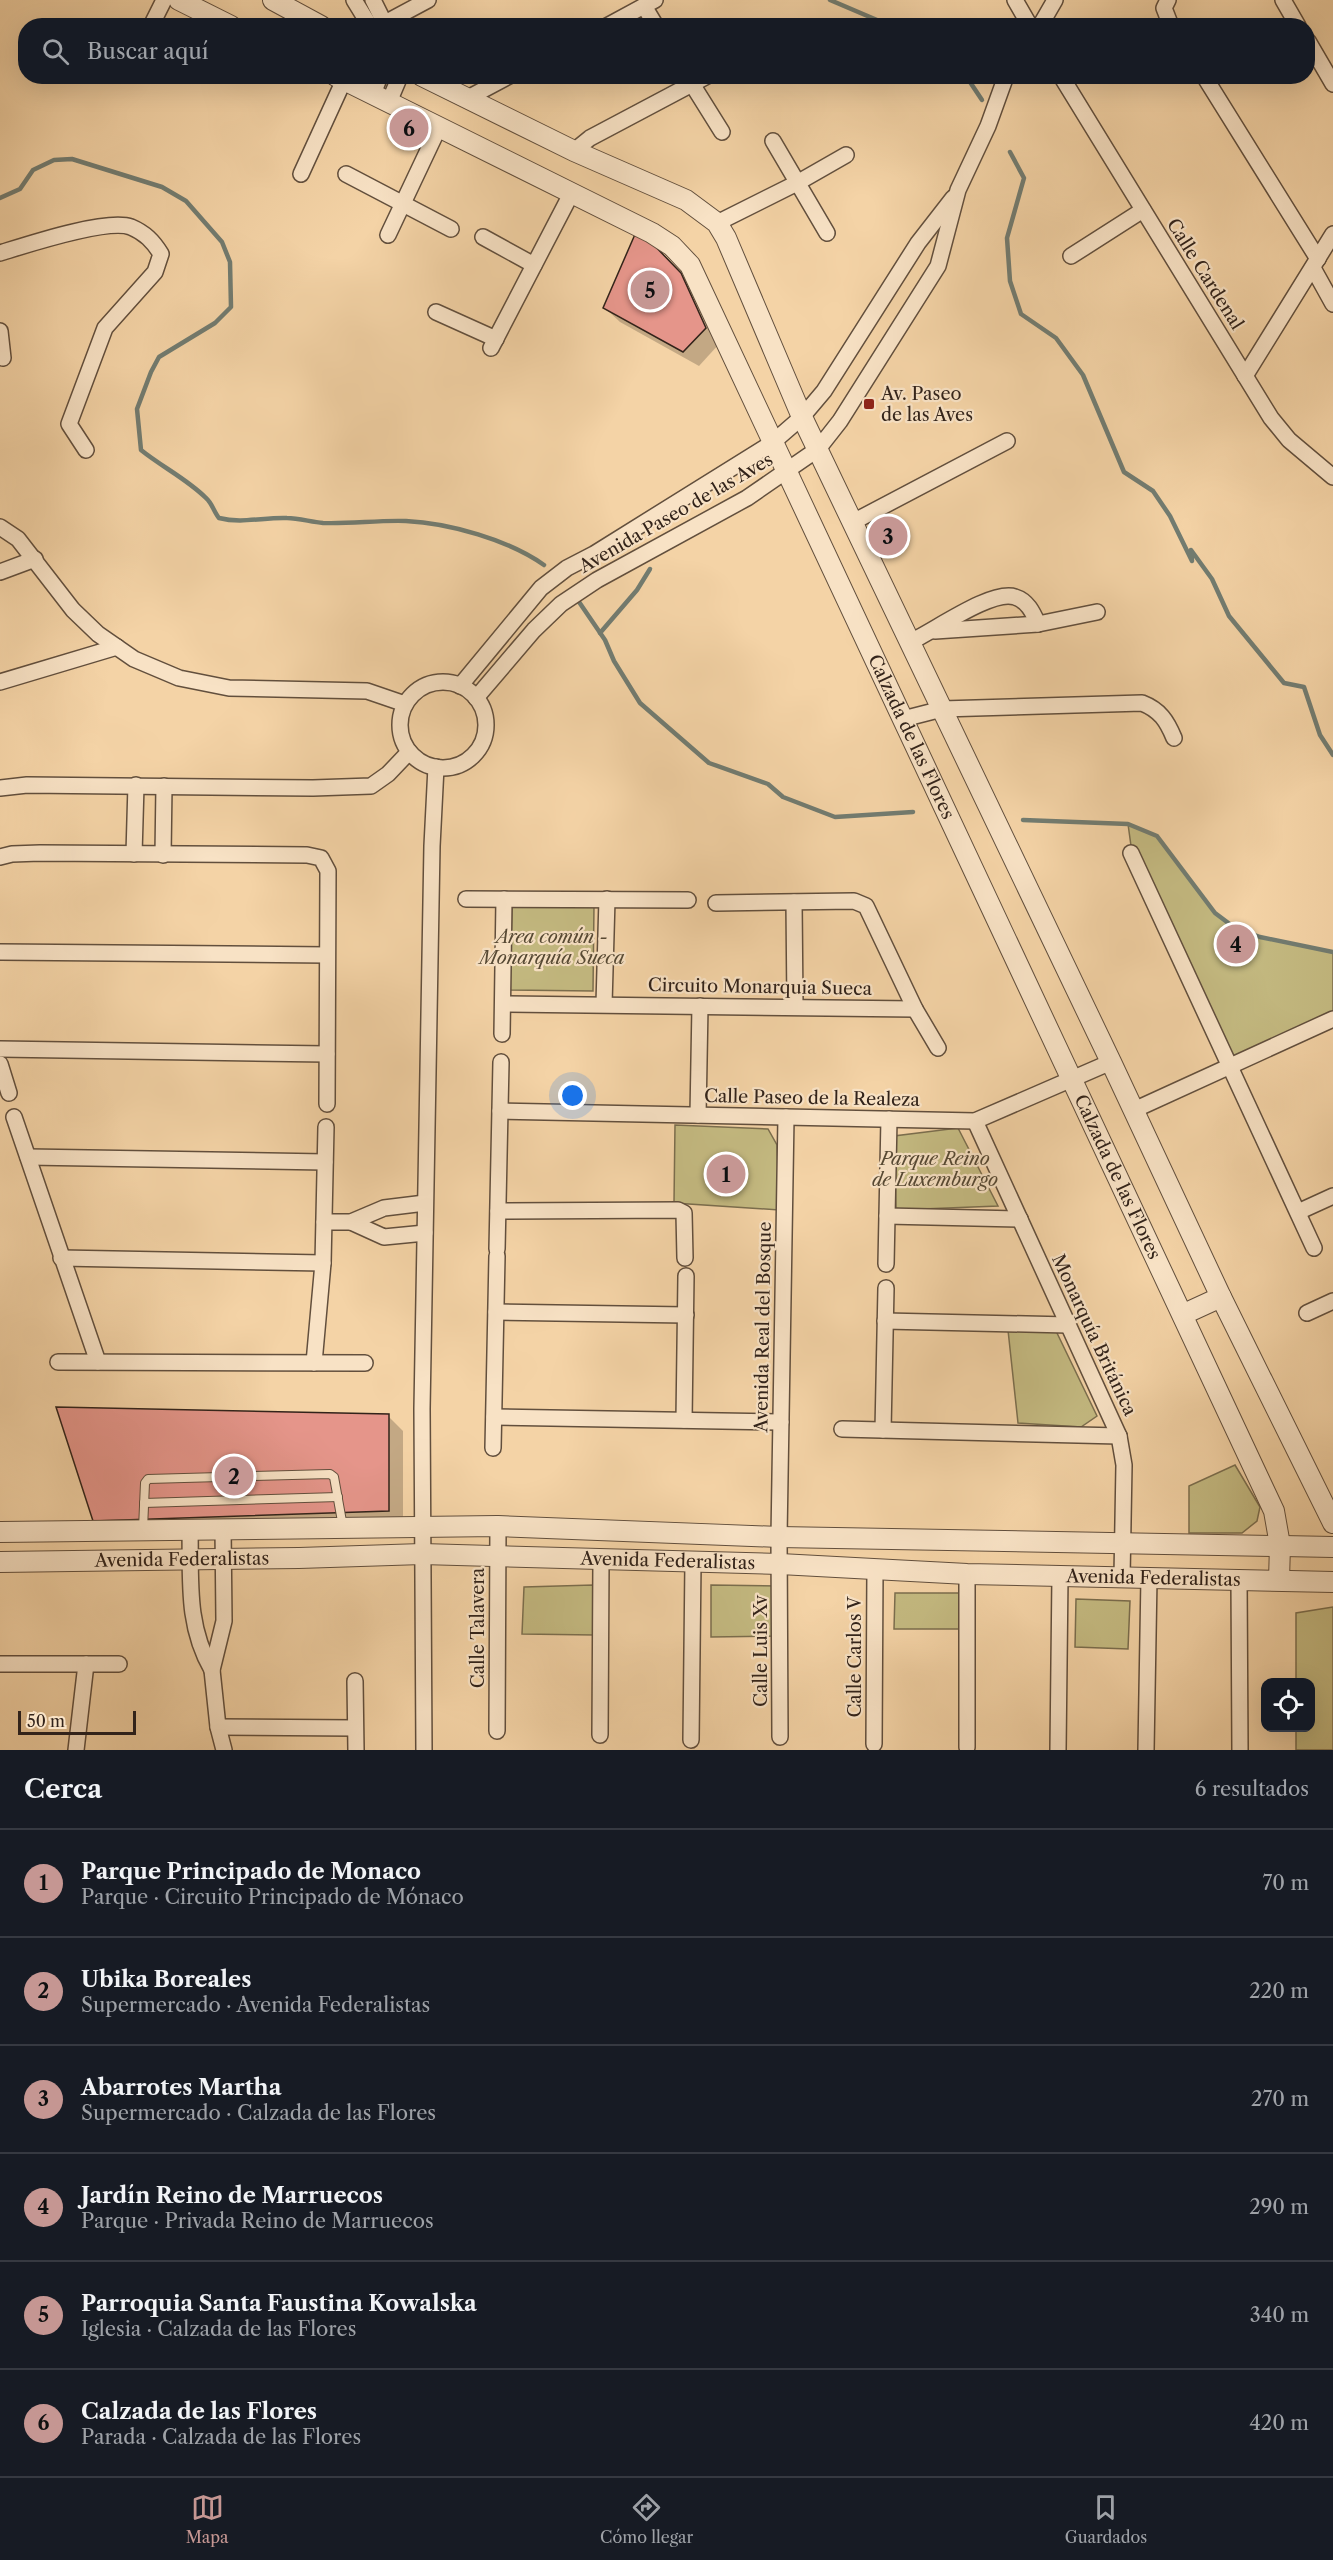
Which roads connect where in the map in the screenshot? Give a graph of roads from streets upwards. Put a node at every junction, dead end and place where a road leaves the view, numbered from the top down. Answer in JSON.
{"nodes":[{"id":1,"x":164,"y":0,"type":"edge"},
{"id":2,"x":179,"y":0,"type":"edge"},
{"id":3,"x":274,"y":0,"type":"edge"},
{"id":4,"x":354,"y":0,"type":"edge"},
{"id":5,"x":373,"y":0,"type":"edge"},
{"id":6,"x":428,"y":0,"type":"edge"},
{"id":7,"x":1015,"y":0,"type":"edge"},
{"id":8,"x":1032,"y":0,"type":"edge"},
{"id":9,"x":1055,"y":0,"type":"edge"},
{"id":10,"x":1168,"y":0,"type":"edge"},
{"id":11,"x":1283,"y":0,"type":"edge"},
{"id":12,"x":640,"y":4,"type":"edge"},
{"id":13,"x":155,"y":18,"type":"edge"},
{"id":14,"x":214,"y":18,"type":"edge"},
{"id":15,"x":307,"y":18,"type":"edge"},
{"id":16,"x":373,"y":18,"type":"edge"},
{"id":17,"x":379,"y":18,"type":"edge"},
{"id":18,"x":394,"y":18,"type":"edge"},
{"id":19,"x":619,"y":18,"type":"edge"},
{"id":20,"x":650,"y":18,"type":"edge"},
{"id":21,"x":1023,"y":18,"type":"edge"},
{"id":22,"x":1027,"y":18,"type":"edge"},
{"id":23,"x":1045,"y":18,"type":"edge"},
{"id":24,"x":1168,"y":18,"type":"edge"},
{"id":25,"x":1293,"y":18,"type":"edge"},
{"id":26,"x":1315,"y":53,"type":"edge"},
{"id":27,"x":338,"y":84,"type":"edge"},
{"id":28,"x":359,"y":84,"type":"edge"},
{"id":29,"x":437,"y":84,"type":"edge"},
{"id":30,"x":494,"y":84,"type":"edge"},
{"id":31,"x":692,"y":84,"type":"joint"},
{"id":32,"x":1003,"y":84,"type":"edge"},
{"id":33,"x":1066,"y":84,"type":"edge"},
{"id":34,"x":1208,"y":84,"type":"edge"},
{"id":35,"x":1333,"y":84,"type":"edge"},
{"id":36,"x":381,"y":91,"type":"edge"},
{"id":37,"x":466,"y":99,"type":"junction"},
{"id":38,"x":439,"y":127,"type":"junction"},
{"id":39,"x":722,"y":132,"type":"dead end"},
{"id":40,"x":773,"y":141,"type":"dead end"},
{"id":41,"x":574,"y":151,"type":"junction"},
{"id":42,"x":846,"y":155,"type":"dead end"},
{"id":43,"x":301,"y":174,"type":"dead end"},
{"id":44,"x":346,"y":174,"type":"dead end"},
{"id":45,"x":797,"y":183,"type":"junction"},
{"id":46,"x":958,"y":190,"type":"junction"},
{"id":47,"x":571,"y":194,"type":"junction"},
{"id":48,"x":402,"y":204,"type":"junction"},
{"id":49,"x":1143,"y":210,"type":"junction"},
{"id":50,"x":717,"y":223,"type":"junction"},
{"id":51,"x":451,"y":229,"type":"dead end"},
{"id":52,"x":827,"y":233,"type":"dead end"},
{"id":53,"x":1333,"y":234,"type":"edge"},
{"id":54,"x":388,"y":235,"type":"dead end"},
{"id":55,"x":483,"y":237,"type":"dead end"},
{"id":56,"x":0,"y":253,"type":"edge"},
{"id":57,"x":1071,"y":256,"type":"dead end"},
{"id":58,"x":1316,"y":264,"type":"junction"},
{"id":59,"x":534,"y":265,"type":"junction"},
{"id":60,"x":1333,"y":304,"type":"edge"},
{"id":61,"x":435,"y":312,"type":"dead end"},
{"id":62,"x":0,"y":331,"type":"edge"},
{"id":63,"x":1,"y":358,"type":"edge"},
{"id":64,"x":1245,"y":376,"type":"junction"},
{"id":65,"x":802,"y":417,"type":"junction"},
{"id":66,"x":1007,"y":441,"type":"dead end"},
{"id":67,"x":772,"y":443,"type":"junction"},
{"id":68,"x":818,"y":449,"type":"junction"},
{"id":69,"x":86,"y":450,"type":"dead end"},
{"id":70,"x":786,"y":473,"type":"junction"},
{"id":71,"x":1333,"y":477,"type":"edge"},
{"id":72,"x":853,"y":522,"type":"junction"},
{"id":73,"x":0,"y":527,"type":"edge"},
{"id":74,"x":594,"y":554,"type":"junction"},
{"id":75,"x":35,"y":559,"type":"junction"},
{"id":76,"x":0,"y":572,"type":"edge"},
{"id":77,"x":605,"y":577,"type":"junction"},
{"id":78,"x":1097,"y":612,"type":"dead end"},
{"id":79,"x":1038,"y":624,"type":"junction"},
{"id":80,"x":935,"y":631,"type":"junction"},
{"id":81,"x":910,"y":642,"type":"junction"},
{"id":82,"x":117,"y":647,"type":"junction"},
{"id":83,"x":0,"y":682,"type":"edge"},
{"id":84,"x":460,"y":686,"type":"junction"},
{"id":85,"x":476,"y":698,"type":"junction"},
{"id":86,"x":405,"y":704,"type":"junction"},
{"id":87,"x":942,"y":709,"type":"junction"},
{"id":88,"x":903,"y":719,"type":"junction"},
{"id":89,"x":1174,"y":738,"type":"dead end"},
{"id":90,"x":409,"y":752,"type":"junction"},
{"id":91,"x":436,"y":767,"type":"junction"},
{"id":92,"x":136,"y":785,"type":"junction"},
{"id":93,"x":164,"y":786,"type":"junction"},
{"id":94,"x":0,"y":788,"type":"edge"},
{"id":95,"x":1131,"y":853,"type":"dead end"},
{"id":96,"x":134,"y":854,"type":"junction"},
{"id":97,"x":164,"y":855,"type":"junction"},
{"id":98,"x":0,"y":857,"type":"edge"},
{"id":99,"x":466,"y":899,"type":"dead end"},
{"id":100,"x":504,"y":899,"type":"junction"},
{"id":101,"x":607,"y":899,"type":"junction"},
{"id":102,"x":688,"y":900,"type":"dead end"},
{"id":103,"x":794,"y":902,"type":"junction"},
{"id":104,"x":716,"y":903,"type":"dead end"},
{"id":105,"x":0,"y":952,"type":"edge"},
{"id":106,"x":327,"y":955,"type":"junction"},
{"id":107,"x":503,"y":1004,"type":"junction"},
{"id":108,"x":604,"y":1004,"type":"junction"},
{"id":109,"x":700,"y":1006,"type":"junction"},
{"id":110,"x":795,"y":1007,"type":"junction"},
{"id":111,"x":915,"y":1009,"type":"junction"},
{"id":112,"x":1333,"y":1019,"type":"edge"},
{"id":113,"x":502,"y":1034,"type":"dead end"},
{"id":114,"x":938,"y":1048,"type":"dead end"},
{"id":115,"x":0,"y":1049,"type":"edge"},
{"id":116,"x":327,"y":1054,"type":"junction"},
{"id":117,"x":501,"y":1062,"type":"dead end"},
{"id":118,"x":1111,"y":1062,"type":"junction"},
{"id":119,"x":0,"y":1064,"type":"edge"},
{"id":120,"x":1230,"y":1067,"type":"junction"},
{"id":121,"x":1072,"y":1080,"type":"junction"},
{"id":122,"x":9,"y":1092,"type":"dead end"},
{"id":123,"x":327,"y":1104,"type":"dead end"},
{"id":124,"x":1134,"y":1110,"type":"junction"},
{"id":125,"x":500,"y":1111,"type":"junction"},
{"id":126,"x":698,"y":1115,"type":"junction"},
{"id":127,"x":14,"y":1117,"type":"dead end"},
{"id":128,"x":786,"y":1117,"type":"junction"},
{"id":129,"x":889,"y":1119,"type":"junction"},
{"id":130,"x":975,"y":1121,"type":"junction"},
{"id":131,"x":326,"y":1127,"type":"dead end"},
{"id":132,"x":28,"y":1157,"type":"junction"},
{"id":133,"x":325,"y":1162,"type":"junction"},
{"id":134,"x":1333,"y":1196,"type":"edge"},
{"id":135,"x":425,"y":1203,"type":"junction"},
{"id":136,"x":498,"y":1211,"type":"junction"},
{"id":137,"x":1298,"y":1212,"type":"junction"},
{"id":138,"x":887,"y":1216,"type":"junction"},
{"id":139,"x":1020,"y":1219,"type":"junction"},
{"id":140,"x":324,"y":1222,"type":"junction"},
{"id":141,"x":351,"y":1222,"type":"junction"},
{"id":142,"x":425,"y":1233,"type":"junction"},
{"id":143,"x":1314,"y":1248,"type":"dead end"},
{"id":144,"x":62,"y":1258,"type":"junction"},
{"id":145,"x":685,"y":1258,"type":"dead end"},
{"id":146,"x":323,"y":1263,"type":"junction"},
{"id":147,"x":886,"y":1264,"type":"dead end"},
{"id":148,"x":686,"y":1276,"type":"dead end"},
{"id":149,"x":886,"y":1288,"type":"dead end"},
{"id":150,"x":1221,"y":1297,"type":"junction"},
{"id":151,"x":1333,"y":1301,"type":"edge"},
{"id":152,"x":496,"y":1312,"type":"junction"},
{"id":153,"x":1307,"y":1313,"type":"dead end"},
{"id":154,"x":1184,"y":1314,"type":"junction"},
{"id":155,"x":686,"y":1315,"type":"junction"},
{"id":156,"x":885,"y":1321,"type":"junction"},
{"id":157,"x":1068,"y":1325,"type":"junction"},
{"id":158,"x":58,"y":1362,"type":"dead end"},
{"id":159,"x":98,"y":1362,"type":"junction"},
{"id":160,"x":314,"y":1363,"type":"junction"},
{"id":161,"x":364,"y":1363,"type":"dead end"},
{"id":162,"x":494,"y":1417,"type":"junction"},
{"id":163,"x":684,"y":1420,"type":"junction"},
{"id":164,"x":781,"y":1422,"type":"junction"},
{"id":165,"x":842,"y":1429,"type":"dead end"},
{"id":166,"x":883,"y":1430,"type":"junction"},
{"id":167,"x":1119,"y":1436,"type":"junction"},
{"id":168,"x":493,"y":1448,"type":"dead end"},
{"id":169,"x":1333,"y":1523,"type":"edge"},
{"id":170,"x":422,"y":1526,"type":"junction"},
{"id":171,"x":498,"y":1526,"type":"junction"},
{"id":172,"x":223,"y":1528,"type":"junction"},
{"id":173,"x":190,"y":1529,"type":"junction"},
{"id":174,"x":7,"y":1532,"type":"edge"},
{"id":175,"x":779,"y":1537,"type":"junction"},
{"id":176,"x":1123,"y":1543,"type":"junction"},
{"id":177,"x":1280,"y":1545,"type":"junction"},
{"id":178,"x":1333,"y":1546,"type":"edge"},
{"id":179,"x":422,"y":1554,"type":"junction"},
{"id":180,"x":497,"y":1557,"type":"junction"},
{"id":181,"x":223,"y":1559,"type":"junction"},
{"id":182,"x":191,"y":1560,"type":"junction"},
{"id":183,"x":600,"y":1560,"type":"junction"},
{"id":184,"x":7,"y":1562,"type":"edge"},
{"id":185,"x":693,"y":1562,"type":"junction"},
{"id":186,"x":780,"y":1564,"type":"junction"},
{"id":187,"x":875,"y":1569,"type":"junction"},
{"id":188,"x":968,"y":1574,"type":"junction"},
{"id":189,"x":1060,"y":1576,"type":"junction"},
{"id":190,"x":1122,"y":1577,"type":"junction"},
{"id":191,"x":1149,"y":1578,"type":"junction"},
{"id":192,"x":1239,"y":1580,"type":"junction"},
{"id":193,"x":1279,"y":1580,"type":"junction"},
{"id":194,"x":1333,"y":1582,"type":"edge"},
{"id":195,"x":0,"y":1664,"type":"edge"},
{"id":196,"x":86,"y":1664,"type":"junction"},
{"id":197,"x":119,"y":1664,"type":"dead end"},
{"id":198,"x":212,"y":1670,"type":"junction"},
{"id":199,"x":355,"y":1681,"type":"dead end"},
{"id":200,"x":218,"y":1728,"type":"junction"},
{"id":201,"x":355,"y":1728,"type":"junction"},
{"id":202,"x":497,"y":1731,"type":"dead end"},
{"id":203,"x":600,"y":1735,"type":"dead end"},
{"id":204,"x":780,"y":1737,"type":"dead end"},
{"id":205,"x":691,"y":1740,"type":"dead end"},
{"id":206,"x":874,"y":1744,"type":"dead end"},
{"id":207,"x":967,"y":1747,"type":"dead end"},
{"id":208,"x":75,"y":1750,"type":"edge"},
{"id":209,"x":224,"y":1750,"type":"edge"},
{"id":210,"x":356,"y":1750,"type":"edge"},
{"id":211,"x":424,"y":1750,"type":"edge"},
{"id":212,"x":1058,"y":1750,"type":"edge"},
{"id":213,"x":1146,"y":1750,"type":"edge"},
{"id":214,"x":1240,"y":1750,"type":"edge"}],
"edges":[{"from":1,"to":13,"type":"street"},
{"from":2,"to":14,"type":"street"},
{"from":3,"to":15,"type":"street"},
{"from":4,"to":16,"type":"street"},
{"from":5,"to":17,"type":"street"},
{"from":6,"to":18,"type":"street"},
{"from":7,"to":21,"type":"street"},
{"from":8,"to":22,"type":"street"},
{"from":9,"to":23,"type":"street"},
{"from":10,"to":24,"type":"street"},
{"from":11,"to":25,"type":"street"},
{"from":12,"to":19,"type":"street"},
{"from":12,"to":20,"type":"street"},
{"from":26,"to":35,"type":"street"},
{"from":27,"to":43,"type":"street"},
{"from":28,"to":36,"type":"street","name":"Calzada de las Flores"},
{"from":29,"to":37,"type":"street"},
{"from":30,"to":37,"type":"street"},
{"from":31,"to":39,"type":"street"},
{"from":31,"to":41,"type":"street"},
{"from":32,"to":46,"type":"street","name":"Avenida Paseo de las Aves"},
{"from":33,"to":49,"type":"street","name":"Calle Cardenal"},
{"from":34,"to":58,"type":"street"},
{"from":36,"to":38,"type":"street","name":"Calzada de las Flores"},
{"from":37,"to":41,"type":"street"},
{"from":38,"to":47,"type":"street","name":"Calzada de las Flores"},
{"from":38,"to":48,"type":"street"},
{"from":40,"to":45,"type":"street"},
{"from":41,"to":50,"type":"street"},
{"from":42,"to":45,"type":"street"},
{"from":44,"to":48,"type":"street"},
{"from":45,"to":50,"type":"street"},
{"from":45,"to":52,"type":"street"},
{"from":46,"to":65,"type":"street","name":"Avenida Paseo de las Aves"},
{"from":46,"to":68,"type":"street","name":"Avenida Paseo de las Aves"},
{"from":47,"to":59,"type":"street"},
{"from":47,"to":67,"type":"street","name":"Calzada de las Flores"},
{"from":48,"to":51,"type":"street"},
{"from":48,"to":54,"type":"street"},
{"from":49,"to":57,"type":"street"},
{"from":49,"to":64,"type":"street","name":"Calle Cardenal"},
{"from":50,"to":65,"type":"street"},
{"from":53,"to":58,"type":"street"},
{"from":55,"to":59,"type":"street"},
{"from":56,"to":69,"type":"street"},
{"from":58,"to":60,"type":"street"},
{"from":58,"to":64,"type":"street"},
{"from":59,"to":61,"type":"street"},
{"from":62,"to":63,"type":"street"},
{"from":64,"to":71,"type":"street","name":"Calle Cardenal"},
{"from":65,"to":67,"type":"street","name":"Avenida Paseo de las Aves"},
{"from":65,"to":68,"type":"street"},
{"from":66,"to":72,"type":"street"},
{"from":67,"to":70,"type":"street","name":"Calzada de las Flores"},
{"from":67,"to":74,"type":"street","name":"Avenida Paseo de las Aves"},
{"from":68,"to":70,"type":"street","name":"Avenida Paseo de las Aves"},
{"from":68,"to":72,"type":"street"},
{"from":70,"to":77,"type":"street","name":"Avenida Paseo de las Aves"},
{"from":70,"to":88,"type":"street","name":"Calzada de las Flores"},
{"from":72,"to":81,"type":"street"},
{"from":73,"to":75,"type":"street"},
{"from":74,"to":77,"type":"street"},
{"from":74,"to":84,"type":"street","name":"Avenida Paseo de las Aves"},
{"from":75,"to":76,"type":"street"},
{"from":75,"to":82,"type":"street"},
{"from":77,"to":85,"type":"street","name":"Avenida Paseo de las Aves"},
{"from":78,"to":79,"type":"street"},
{"from":79,"to":80,"type":"street"},
{"from":79,"to":80,"type":"street"},
{"from":80,"to":81,"type":"street"},
{"from":81,"to":87,"type":"street"},
{"from":82,"to":83,"type":"street"},
{"from":82,"to":86,"type":"street"},
{"from":84,"to":85,"type":"street"},
{"from":84,"to":86,"type":"street"},
{"from":85,"to":91,"type":"street"},
{"from":86,"to":90,"type":"street"},
{"from":87,"to":88,"type":"street"},
{"from":87,"to":89,"type":"street"},
{"from":87,"to":118,"type":"street"},
{"from":88,"to":121,"type":"street","name":"Calzada de las Flores"},
{"from":90,"to":91,"type":"street"},
{"from":90,"to":93,"type":"street"},
{"from":91,"to":135,"type":"street"},
{"from":92,"to":93,"type":"street"},
{"from":92,"to":94,"type":"street"},
{"from":92,"to":96,"type":"street"},
{"from":93,"to":97,"type":"street"},
{"from":95,"to":120,"type":"street"},
{"from":96,"to":97,"type":"street"},
{"from":96,"to":98,"type":"street"},
{"from":97,"to":106,"type":"street"},
{"from":99,"to":100,"type":"street"},
{"from":100,"to":101,"type":"street"},
{"from":100,"to":107,"type":"street"},
{"from":101,"to":102,"type":"street"},
{"from":101,"to":108,"type":"street"},
{"from":103,"to":104,"type":"street"},
{"from":103,"to":110,"type":"street"},
{"from":103,"to":111,"type":"street"},
{"from":105,"to":106,"type":"street"},
{"from":106,"to":116,"type":"street"},
{"from":107,"to":108,"type":"street","name":"Circuito Monarquia Sueca"},
{"from":107,"to":113,"type":"street"},
{"from":108,"to":109,"type":"street","name":"Circuito Monarquia Sueca"},
{"from":109,"to":110,"type":"street","name":"Circuito Monarquia Sueca"},
{"from":109,"to":126,"type":"street"},
{"from":110,"to":111,"type":"street","name":"Circuito Monarquia Sueca"},
{"from":111,"to":114,"type":"street"},
{"from":112,"to":120,"type":"street"},
{"from":115,"to":116,"type":"street"},
{"from":116,"to":123,"type":"street"},
{"from":117,"to":125,"type":"street"},
{"from":118,"to":121,"type":"street","name":"Calle Paseo de la Realeza"},
{"from":118,"to":124,"type":"street"},
{"from":119,"to":122,"type":"street"},
{"from":120,"to":124,"type":"street"},
{"from":120,"to":137,"type":"street"},
{"from":121,"to":130,"type":"street","name":"Calle Paseo de la Realeza"},
{"from":121,"to":154,"type":"street","name":"Calzada de las Flores"},
{"from":124,"to":150,"type":"street"},
{"from":125,"to":126,"type":"street","name":"Calle Paseo de la Realeza"},
{"from":125,"to":136,"type":"street"},
{"from":126,"to":128,"type":"street","name":"Calle Paseo de la Realeza"},
{"from":127,"to":132,"type":"street"},
{"from":128,"to":129,"type":"street","name":"Calle Paseo de la Realeza"},
{"from":128,"to":164,"type":"street","name":"Avenida Real del Bosque"},
{"from":129,"to":130,"type":"street","name":"Calle Paseo de la Realeza"},
{"from":129,"to":138,"type":"street"},
{"from":130,"to":139,"type":"street","name":"Monarquía Británica"},
{"from":131,"to":133,"type":"street"},
{"from":132,"to":133,"type":"street"},
{"from":132,"to":144,"type":"street"},
{"from":133,"to":140,"type":"street"},
{"from":134,"to":137,"type":"street"},
{"from":135,"to":141,"type":"street"},
{"from":135,"to":142,"type":"street"},
{"from":136,"to":145,"type":"street"},
{"from":136,"to":152,"type":"street"},
{"from":137,"to":143,"type":"street"},
{"from":138,"to":139,"type":"street"},
{"from":138,"to":147,"type":"street"},
{"from":139,"to":157,"type":"street","name":"Monarquía Británica"},
{"from":140,"to":141,"type":"street"},
{"from":140,"to":146,"type":"street"},
{"from":141,"to":142,"type":"street"},
{"from":142,"to":170,"type":"street"},
{"from":144,"to":146,"type":"street"},
{"from":144,"to":159,"type":"street"},
{"from":146,"to":160,"type":"street"},
{"from":148,"to":155,"type":"street"},
{"from":149,"to":156,"type":"street"},
{"from":150,"to":154,"type":"street"},
{"from":150,"to":169,"type":"street"},
{"from":151,"to":153,"type":"street"},
{"from":152,"to":155,"type":"street"},
{"from":152,"to":162,"type":"street"},
{"from":154,"to":177,"type":"street","name":"Calzada de las Flores"},
{"from":155,"to":163,"type":"street"},
{"from":156,"to":157,"type":"street"},
{"from":156,"to":166,"type":"street"},
{"from":157,"to":167,"type":"street","name":"Monarquía Británica"},
{"from":158,"to":159,"type":"street"},
{"from":159,"to":160,"type":"street"},
{"from":160,"to":161,"type":"street"},
{"from":162,"to":163,"type":"street"},
{"from":162,"to":168,"type":"street"},
{"from":163,"to":164,"type":"street"},
{"from":164,"to":175,"type":"street","name":"Avenida Real del Bosque"},
{"from":165,"to":166,"type":"street"},
{"from":166,"to":167,"type":"street"},
{"from":167,"to":176,"type":"street","name":"Monarquía Británica"},
{"from":170,"to":171,"type":"street","name":"Avenida Federalistas"},
{"from":170,"to":172,"type":"street","name":"Avenida Federalistas"},
{"from":170,"to":179,"type":"street"},
{"from":171,"to":175,"type":"street","name":"Avenida Federalistas"},
{"from":171,"to":180,"type":"street","name":"Calle Talavera"},
{"from":172,"to":173,"type":"street","name":"Avenida Federalistas"},
{"from":172,"to":181,"type":"street"},
{"from":173,"to":174,"type":"street","name":"Avenida Federalistas"},
{"from":173,"to":182,"type":"street"},
{"from":174,"to":184,"type":"street"},
{"from":175,"to":176,"type":"street","name":"Avenida Federalistas"},
{"from":175,"to":186,"type":"street","name":"Avenida Real del Bosque"},
{"from":176,"to":177,"type":"street","name":"Avenida Federalistas"},
{"from":176,"to":190,"type":"street","name":"Monarquía Británica"},
{"from":177,"to":178,"type":"street","name":"Avenida Federalistas"},
{"from":177,"to":193,"type":"street","name":"Calzada de las Flores"},
{"from":179,"to":180,"type":"street","name":"Avenida Federalistas"},
{"from":179,"to":181,"type":"street","name":"Avenida Federalistas"},
{"from":179,"to":211,"type":"street"},
{"from":180,"to":183,"type":"street","name":"Avenida Federalistas"},
{"from":180,"to":202,"type":"street","name":"Calle Talavera"},
{"from":181,"to":182,"type":"street","name":"Avenida Federalistas"},
{"from":181,"to":198,"type":"street"},
{"from":182,"to":184,"type":"street","name":"Avenida Federalistas"},
{"from":182,"to":198,"type":"street"},
{"from":183,"to":185,"type":"street","name":"Avenida Federalistas"},
{"from":183,"to":203,"type":"street"},
{"from":185,"to":186,"type":"street","name":"Avenida Federalistas"},
{"from":185,"to":205,"type":"street"},
{"from":186,"to":187,"type":"street","name":"Avenida Federalistas"},
{"from":186,"to":204,"type":"street","name":"Calle Luis Xv"},
{"from":187,"to":188,"type":"street","name":"Avenida Federalistas"},
{"from":187,"to":206,"type":"street","name":"Calle Carlos V"},
{"from":188,"to":189,"type":"street","name":"Avenida Federalistas"},
{"from":188,"to":207,"type":"street"},
{"from":189,"to":190,"type":"street","name":"Avenida Federalistas"},
{"from":189,"to":212,"type":"street"},
{"from":190,"to":191,"type":"street","name":"Avenida Federalistas"},
{"from":191,"to":192,"type":"street","name":"Avenida Federalistas"},
{"from":191,"to":213,"type":"street"},
{"from":192,"to":193,"type":"street","name":"Avenida Federalistas"},
{"from":192,"to":214,"type":"street"},
{"from":193,"to":194,"type":"street","name":"Avenida Federalistas"},
{"from":195,"to":196,"type":"street"},
{"from":196,"to":197,"type":"street"},
{"from":196,"to":208,"type":"street"},
{"from":198,"to":200,"type":"street"},
{"from":199,"to":201,"type":"street"},
{"from":200,"to":201,"type":"street"},
{"from":200,"to":209,"type":"street"},
{"from":201,"to":210,"type":"street"}]}
